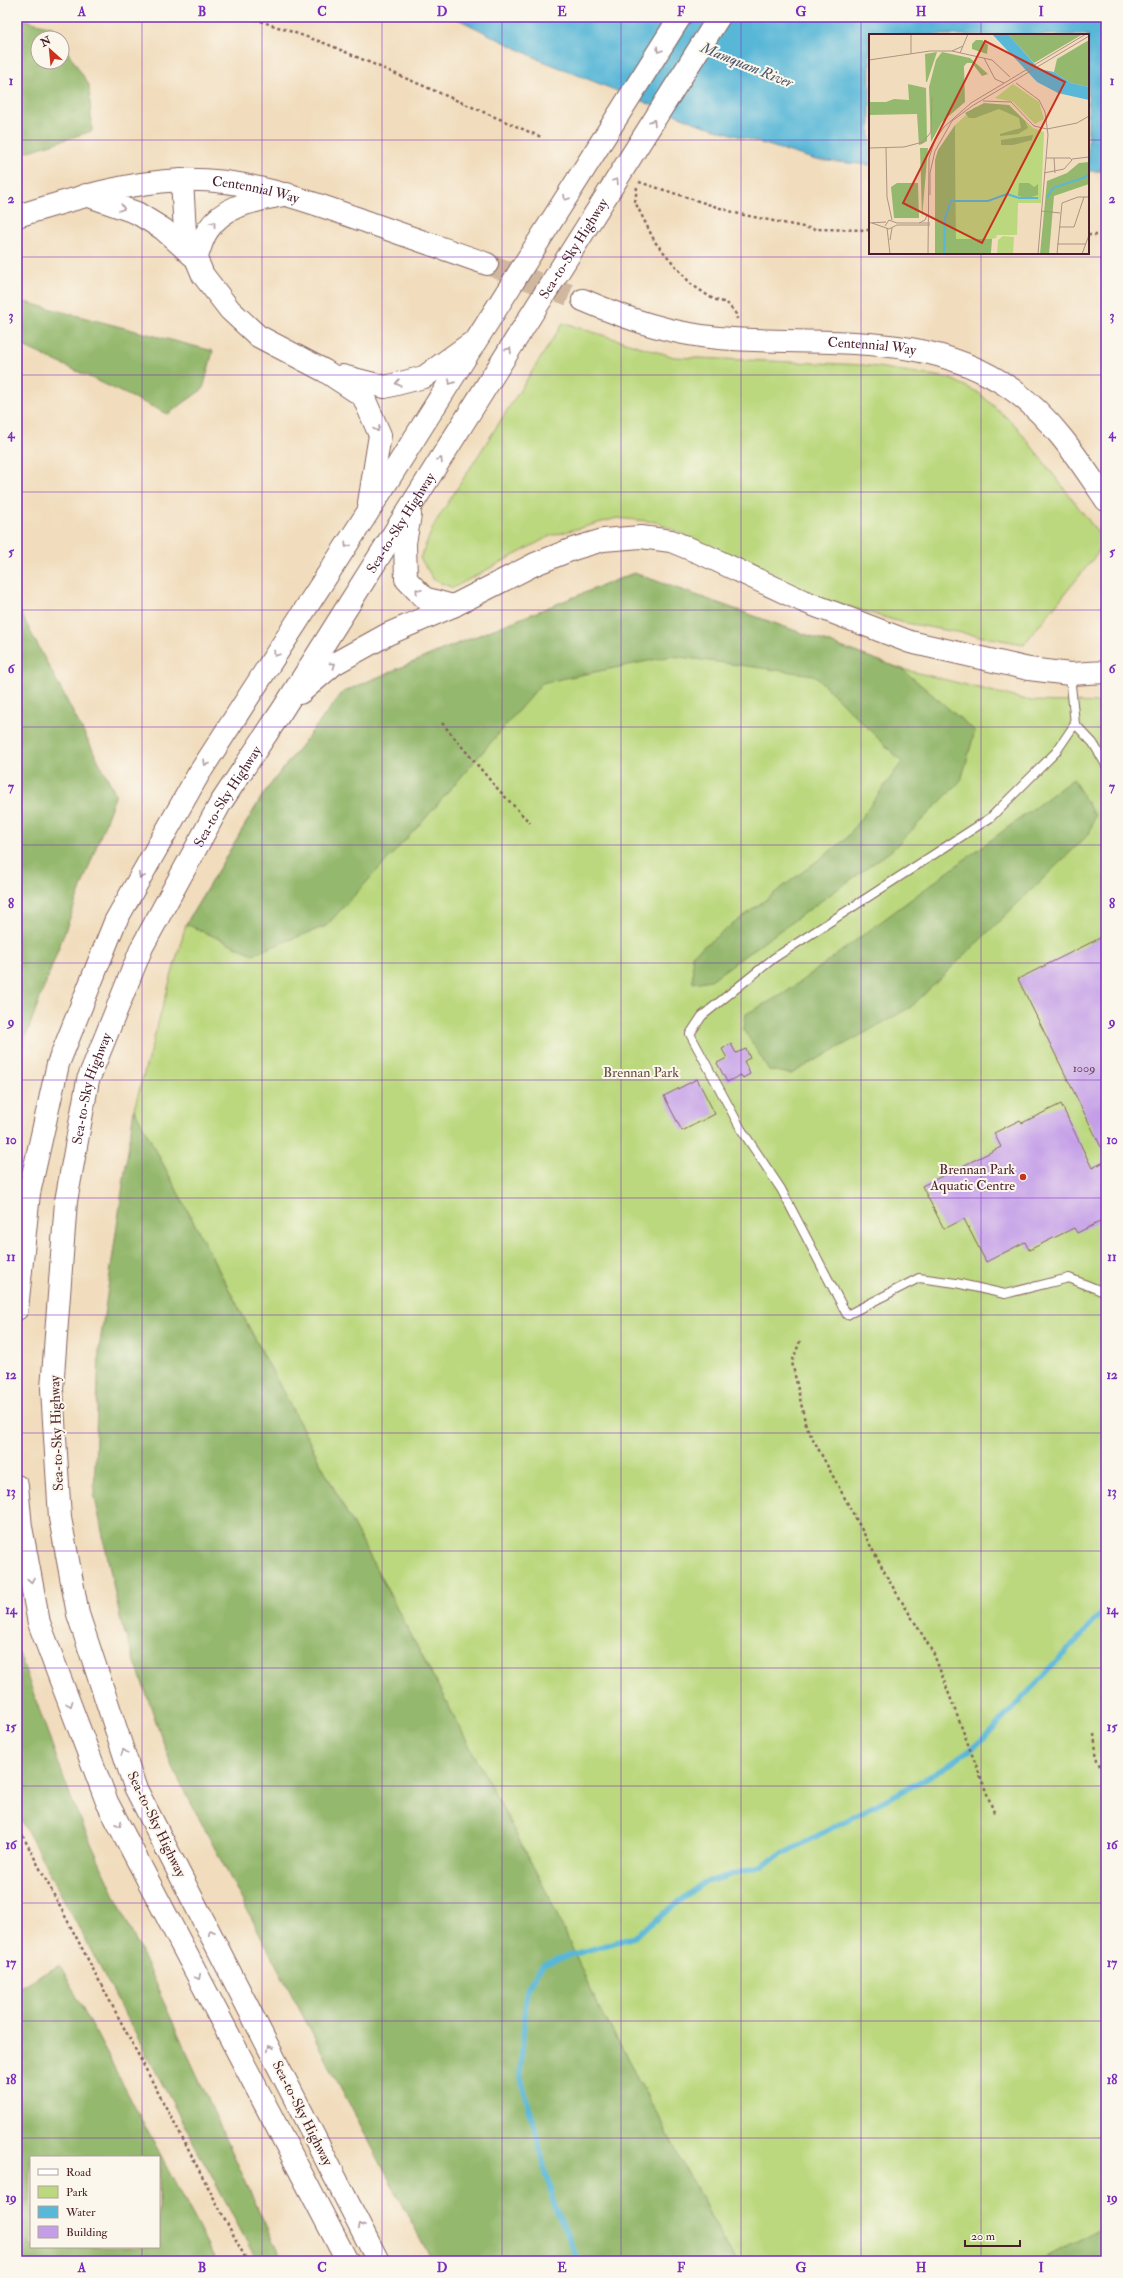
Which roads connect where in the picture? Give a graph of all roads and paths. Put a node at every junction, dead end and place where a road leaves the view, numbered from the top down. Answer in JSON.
{"nodes":[{"id":1,"x":249,"y":17,"type":"edge"},
{"id":2,"x":680,"y":17,"type":"edge"},
{"id":3,"x":719,"y":17,"type":"edge"},
{"id":4,"x":541,"y":137,"type":"dead end"},
{"id":5,"x":640,"y":175,"type":"dead end"},
{"id":6,"x":182,"y":180,"type":"junction"},
{"id":7,"x":638,"y":182,"type":"junction"},
{"id":8,"x":287,"y":194,"type":"junction"},
{"id":9,"x":86,"y":195,"type":"junction"},
{"id":10,"x":17,"y":216,"type":"edge"},
{"id":11,"x":869,"y":230,"type":"edge"},
{"id":12,"x":1106,"y":234,"type":"edge"},
{"id":13,"x":1089,"y":235,"type":"edge"},
{"id":14,"x":196,"y":259,"type":"junction"},
{"id":15,"x":487,"y":264,"type":"tunnel mouth"},
{"id":16,"x":583,"y":300,"type":"tunnel mouth"},
{"id":17,"x":737,"y":320,"type":"dead end"},
{"id":18,"x":479,"y":337,"type":"junction"},
{"id":19,"x":325,"y":372,"type":"junction"},
{"id":20,"x":1106,"y":500,"type":"edge"},
{"id":21,"x":411,"y":504,"type":"junction"},
{"id":22,"x":368,"y":512,"type":"junction"},
{"id":23,"x":453,"y":606,"type":"junction"},
{"id":24,"x":1106,"y":672,"type":"edge"},
{"id":25,"x":1070,"y":674,"type":"junction"},
{"id":26,"x":283,"y":709,"type":"junction"},
{"id":27,"x":442,"y":722,"type":"dead end"},
{"id":28,"x":1075,"y":724,"type":"junction"},
{"id":29,"x":1106,"y":765,"type":"edge"},
{"id":30,"x":530,"y":823,"type":"dead end"},
{"id":31,"x":1106,"y":1290,"type":"edge"},
{"id":32,"x":17,"y":1309,"type":"edge"},
{"id":33,"x":800,"y":1341,"type":"dead end"},
{"id":34,"x":17,"y":1486,"type":"edge"},
{"id":35,"x":1094,"y":1734,"type":"dead end"},
{"id":36,"x":1106,"y":1778,"type":"edge"},
{"id":37,"x":995,"y":1815,"type":"dead end"},
{"id":38,"x":17,"y":1825,"type":"edge"},
{"id":39,"x":336,"y":2239,"type":"junction"},
{"id":40,"x":246,"y":2261,"type":"edge"},
{"id":41,"x":342,"y":2261,"type":"edge"},
{"id":42,"x":348,"y":2261,"type":"edge"},
{"id":43,"x":378,"y":2261,"type":"edge"}],
"edges":[{"from":1,"to":4,"type":"path"},
{"from":2,"to":18,"type":"main road","one_way":true},
{"from":21,"to":3,"type":"main road","name":"Sea-to-Sky Highway","one_way":true},
{"from":5,"to":7,"type":"path"},
{"from":6,"to":8,"type":"main road","name":"Centennial Way"},
{"from":6,"to":9,"type":"main road","name":"Centennial Way"},
{"from":6,"to":14,"type":"main road"},
{"from":7,"to":11,"type":"path"},
{"from":7,"to":17,"type":"path"},
{"from":14,"to":8,"type":"main road","one_way":true},
{"from":8,"to":15,"type":"main road","name":"Centennial Way"},
{"from":9,"to":10,"type":"main road","name":"Centennial Way"},
{"from":9,"to":14,"type":"main road","one_way":true},
{"from":12,"to":13,"type":"path"},
{"from":14,"to":19,"type":"main road"},
{"from":16,"to":20,"type":"main road","name":"Centennial Way"},
{"from":18,"to":19,"type":"main road","one_way":true},
{"from":18,"to":22,"type":"main road","one_way":true},
{"from":19,"to":22,"type":"main road","one_way":true},
{"from":23,"to":21,"type":"main road","one_way":true},
{"from":21,"to":26,"type":"main road","name":"Sea-to-Sky Highway"},
{"from":22,"to":32,"type":"main road","one_way":true},
{"from":23,"to":25,"type":"main road"},
{"from":26,"to":23,"type":"main road","one_way":true},
{"from":24,"to":25,"type":"main road"},
{"from":25,"to":28,"type":"lane"},
{"from":43,"to":26,"type":"main road","name":"Sea-to-Sky Highway","one_way":true},
{"from":27,"to":30,"type":"path"},
{"from":28,"to":29,"type":"lane"},
{"from":28,"to":31,"type":"lane"},
{"from":33,"to":37,"type":"path"},
{"from":34,"to":39,"type":"main road","name":"Sea-to-Sky Highway","one_way":true},
{"from":35,"to":36,"type":"path"},
{"from":38,"to":40,"type":"path"},
{"from":39,"to":41,"type":"main road"},
{"from":39,"to":42,"type":"main road"}]}
